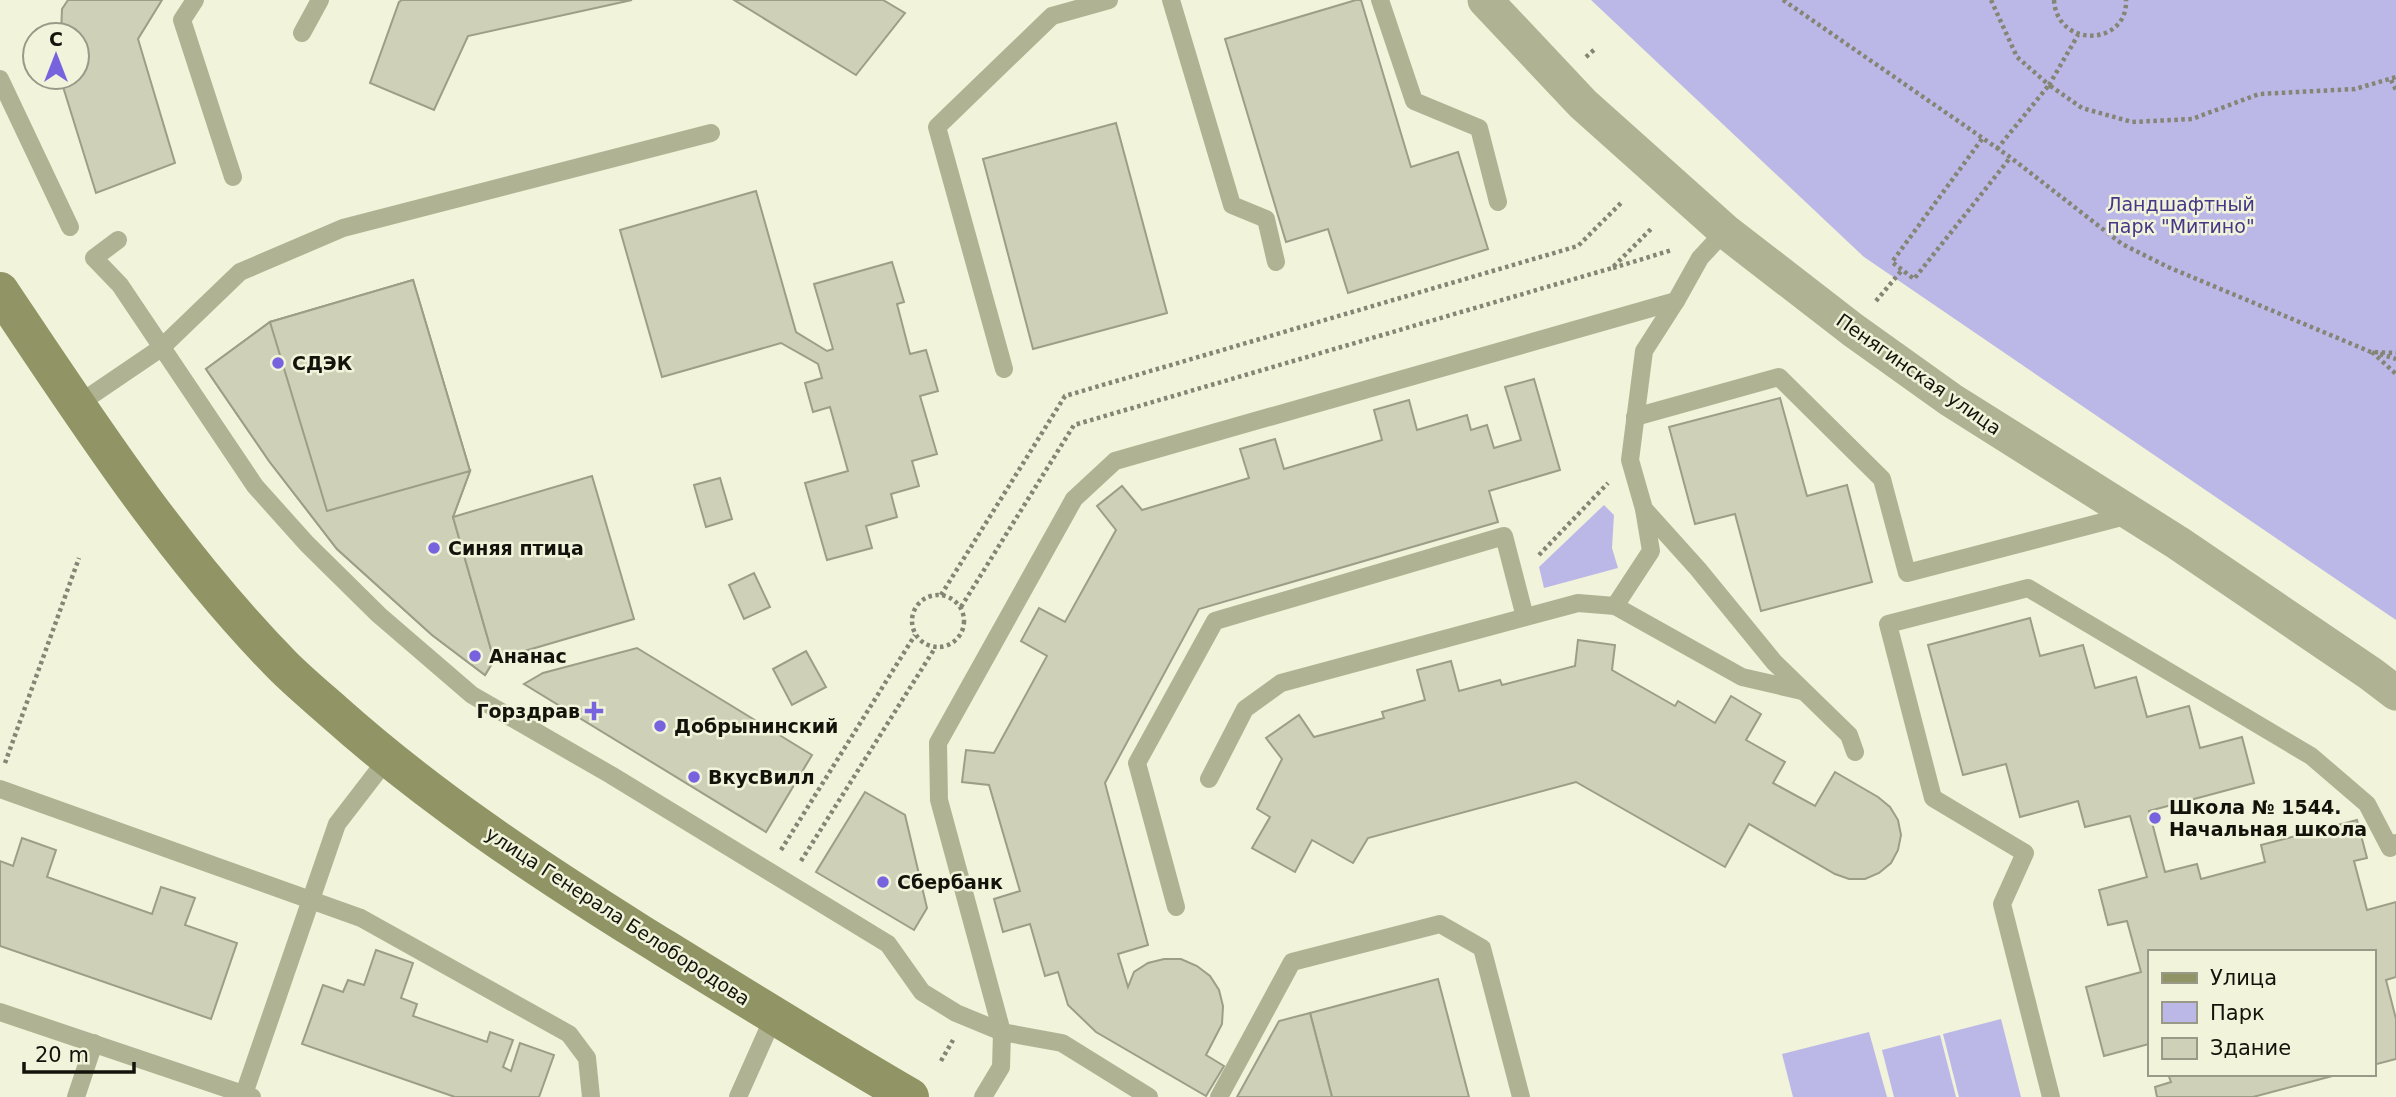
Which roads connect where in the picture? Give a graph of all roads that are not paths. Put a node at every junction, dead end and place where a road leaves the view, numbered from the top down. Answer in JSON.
{"nodes":[{"id":1,"x":195,"y":0,"type":"edge"},
{"id":2,"x":320,"y":0,"type":"edge"},
{"id":3,"x":1109,"y":0,"type":"edge"},
{"id":4,"x":1171,"y":0,"type":"edge"},
{"id":5,"x":1380,"y":0,"type":"edge"},
{"id":6,"x":1485,"y":0,"type":"edge"},
{"id":7,"x":1050,"y":8,"type":"edge"},
{"id":8,"x":302,"y":33,"type":"dead end"},
{"id":9,"x":0,"y":79,"type":"edge"},
{"id":10,"x":711,"y":133,"type":"dead end"},
{"id":11,"x":233,"y":177,"type":"dead end"},
{"id":12,"x":1498,"y":202,"type":"dead end"},
{"id":13,"x":70,"y":227,"type":"dead end"},
{"id":14,"x":1724,"y":231,"type":"junction"},
{"id":15,"x":118,"y":240,"type":"dead end"},
{"id":16,"x":1276,"y":262,"type":"dead end"},
{"id":17,"x":0,"y":291,"type":"edge"},
{"id":18,"x":1676,"y":301,"type":"junction"},
{"id":19,"x":161,"y":348,"type":"junction"},
{"id":20,"x":1004,"y":369,"type":"dead end"},
{"id":21,"x":77,"y":405,"type":"junction"},
{"id":22,"x":1635,"y":417,"type":"junction"},
{"id":23,"x":1644,"y":509,"type":"junction"},
{"id":24,"x":2133,"y":514,"type":"junction"},
{"id":25,"x":1615,"y":606,"type":"junction"},
{"id":26,"x":1525,"y":617,"type":"junction"},
{"id":27,"x":1804,"y":691,"type":"junction"},
{"id":28,"x":2396,"y":693,"type":"edge"},
{"id":29,"x":1855,"y":752,"type":"dead end"},
{"id":30,"x":387,"y":759,"type":"junction"},
{"id":31,"x":1209,"y":779,"type":"dead end"},
{"id":32,"x":0,"y":789,"type":"edge"},
{"id":33,"x":2396,"y":843,"type":"edge"},
{"id":34,"x":310,"y":900,"type":"junction"},
{"id":35,"x":1176,"y":907,"type":"dead end"},
{"id":36,"x":0,"y":1012,"type":"edge"},
{"id":37,"x":774,"y":1016,"type":"junction"},
{"id":38,"x":1002,"y":1032,"type":"junction"},
{"id":39,"x":94,"y":1043,"type":"junction"},
{"id":40,"x":248,"y":1096,"type":"edge"},
{"id":41,"x":76,"y":1097,"type":"edge"},
{"id":42,"x":592,"y":1097,"type":"edge"},
{"id":43,"x":738,"y":1097,"type":"edge"},
{"id":44,"x":910,"y":1097,"type":"edge"},
{"id":45,"x":983,"y":1097,"type":"edge"},
{"id":46,"x":1150,"y":1097,"type":"edge"},
{"id":47,"x":1219,"y":1097,"type":"edge"},
{"id":48,"x":1521,"y":1097,"type":"edge"},
{"id":49,"x":2051,"y":1097,"type":"edge"}],
"edges":[{"from":1,"to":11,"type":"lane"},
{"from":2,"to":8,"type":"lane"},
{"from":3,"to":7,"type":"lane"},
{"from":4,"to":16,"type":"lane"},
{"from":5,"to":12,"type":"lane"},
{"from":6,"to":14,"type":"street","name":"Пенягинская улица"},
{"from":7,"to":20,"type":"lane"},
{"from":9,"to":13,"type":"lane"},
{"from":10,"to":19,"type":"lane"},
{"from":14,"to":18,"type":"lane"},
{"from":14,"to":24,"type":"street","name":"Пенягинская улица"},
{"from":15,"to":19,"type":"lane"},
{"from":17,"to":21,"type":"main road","name":"улица Генерала Белобородова"},
{"from":18,"to":22,"type":"lane"},
{"from":18,"to":38,"type":"lane"},
{"from":19,"to":21,"type":"lane"},
{"from":19,"to":38,"type":"lane"},
{"from":21,"to":30,"type":"main road","name":"улица Генерала Белобородова"},
{"from":22,"to":23,"type":"lane"},
{"from":22,"to":24,"type":"lane"},
{"from":23,"to":25,"type":"lane"},
{"from":23,"to":27,"type":"lane"},
{"from":24,"to":28,"type":"street","name":"Пенягинская улица"},
{"from":25,"to":26,"type":"lane"},
{"from":25,"to":27,"type":"lane"},
{"from":26,"to":31,"type":"lane"},
{"from":26,"to":35,"type":"lane"},
{"from":27,"to":29,"type":"lane"},
{"from":30,"to":34,"type":"lane"},
{"from":30,"to":37,"type":"main road","name":"улица Генерала Белобородова"},
{"from":32,"to":34,"type":"lane"},
{"from":33,"to":49,"type":"lane"},
{"from":34,"to":40,"type":"lane"},
{"from":34,"to":42,"type":"lane"},
{"from":36,"to":39,"type":"lane"},
{"from":37,"to":43,"type":"lane"},
{"from":37,"to":44,"type":"main road","name":"улица Генерала Белобородова"},
{"from":38,"to":45,"type":"lane"},
{"from":38,"to":46,"type":"lane"},
{"from":39,"to":40,"type":"lane"},
{"from":39,"to":41,"type":"lane"},
{"from":47,"to":48,"type":"lane"}]}
